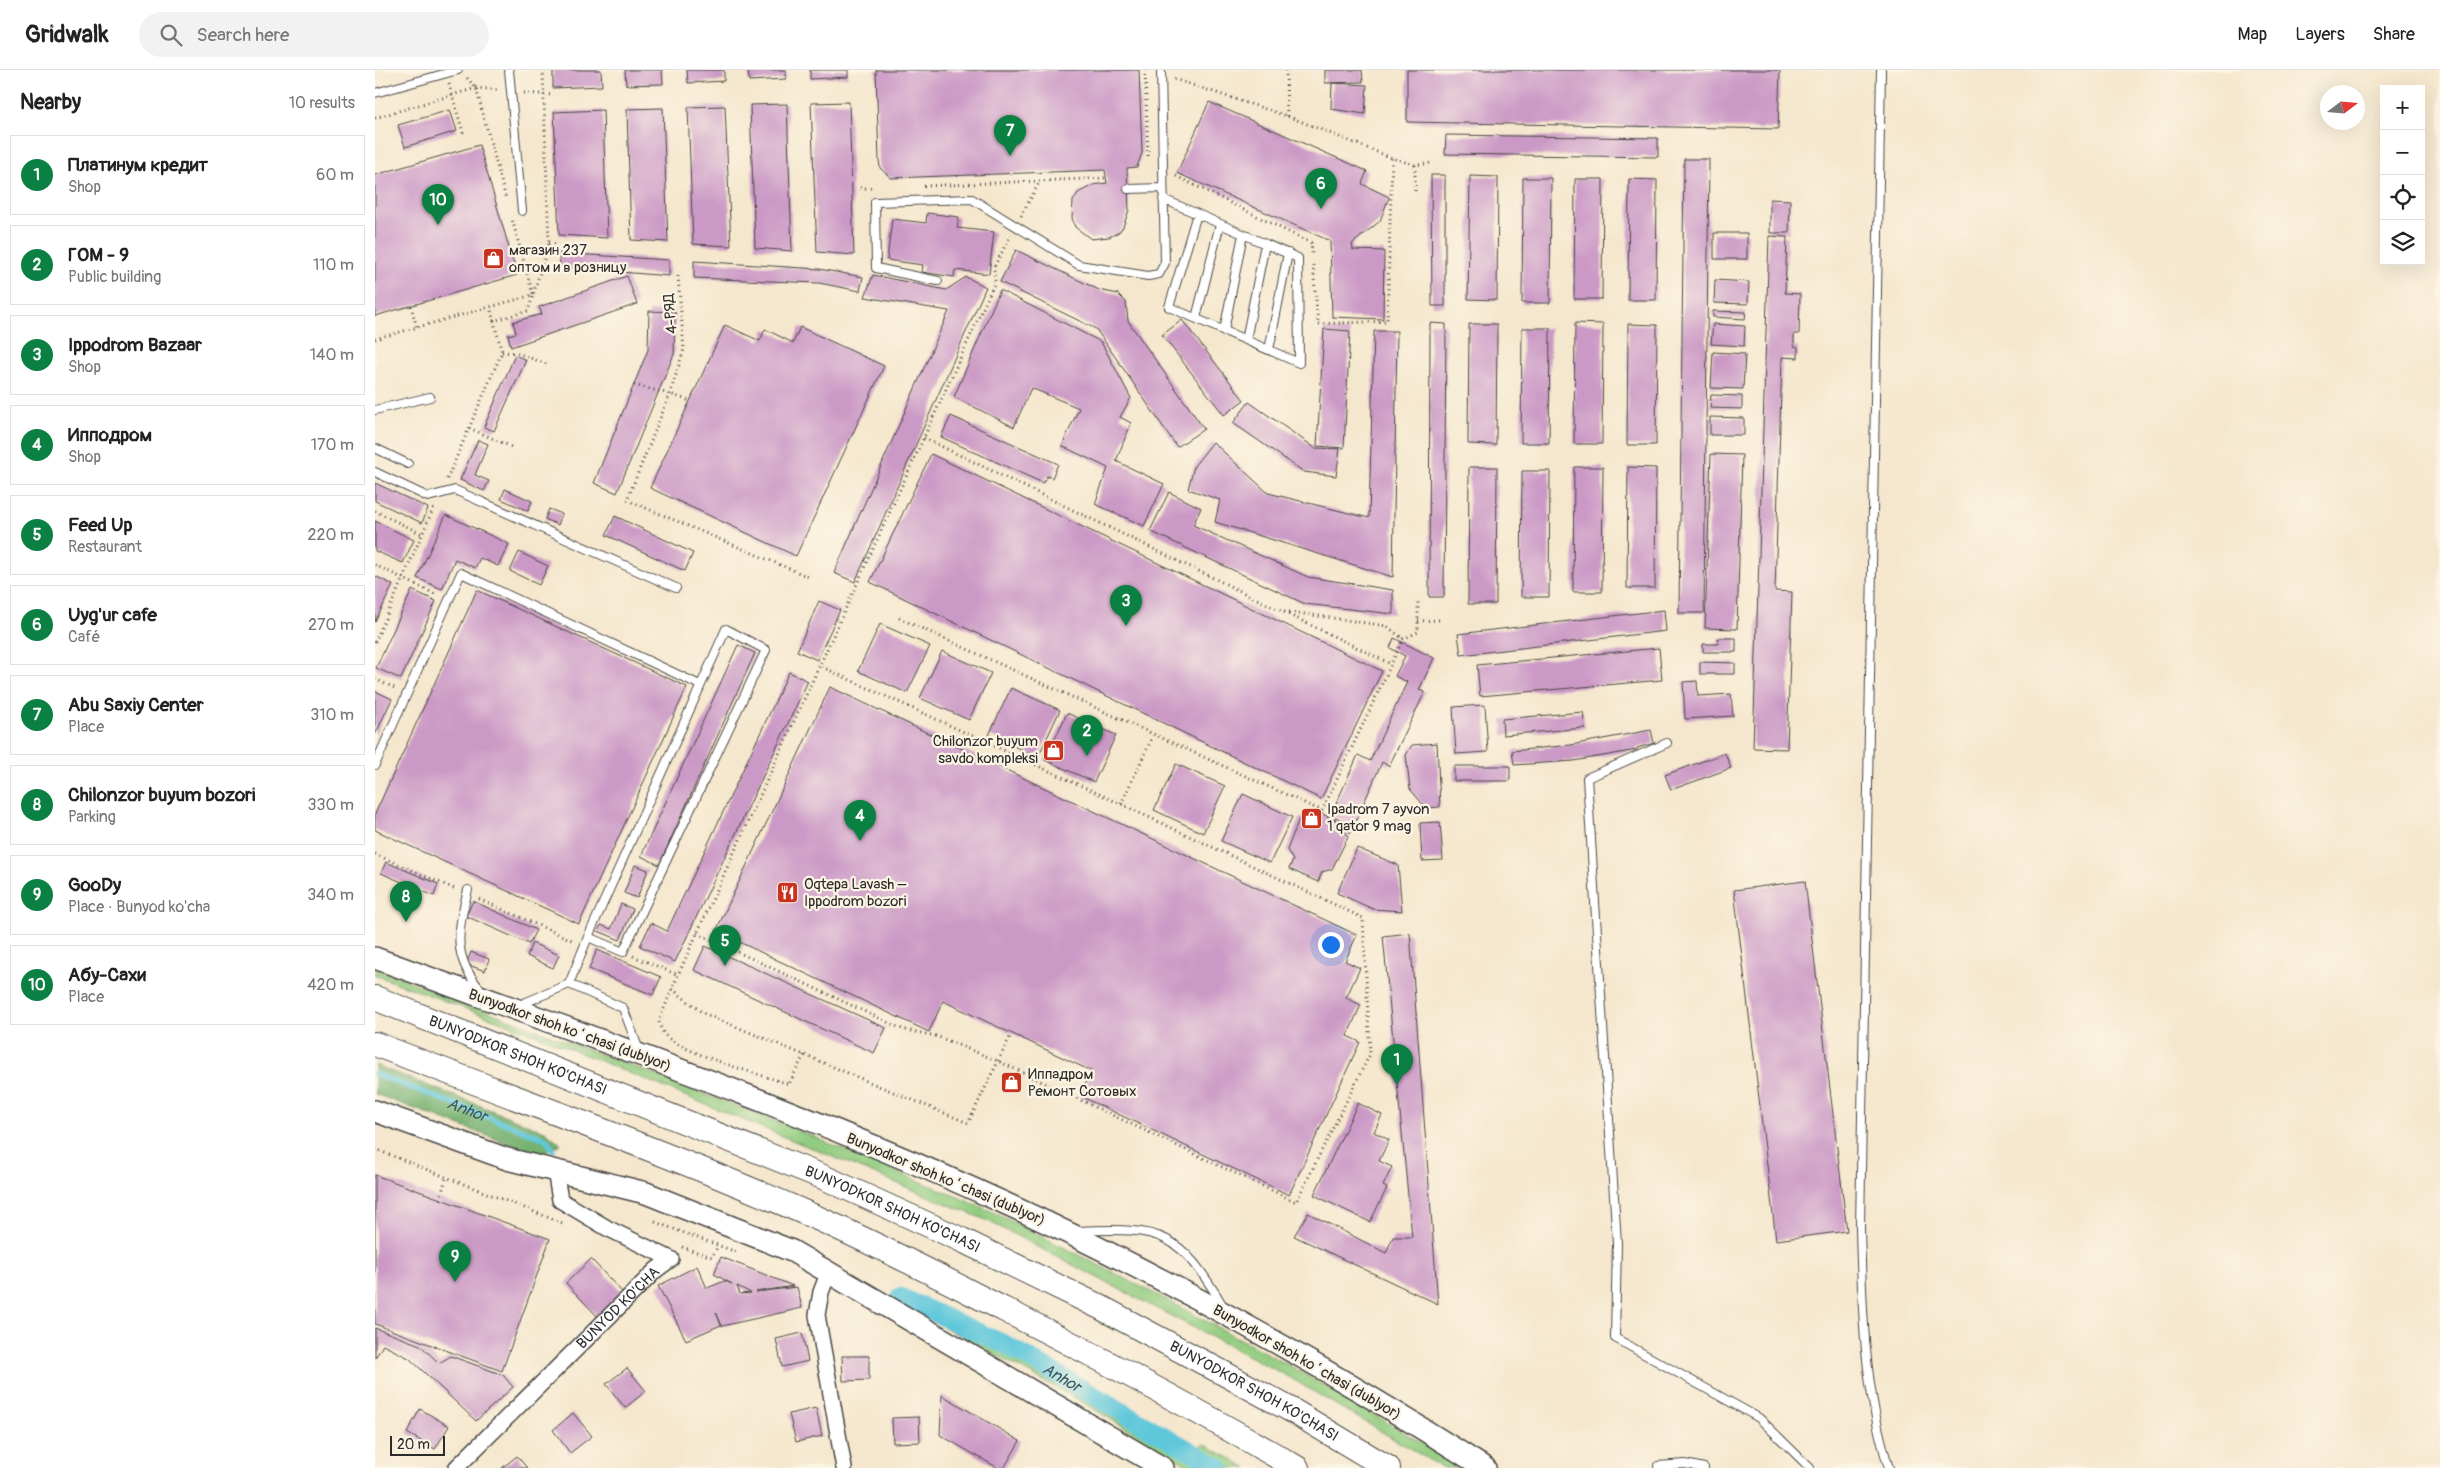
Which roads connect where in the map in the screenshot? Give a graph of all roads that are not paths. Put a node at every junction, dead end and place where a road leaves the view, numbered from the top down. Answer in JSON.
{"nodes":[{"id":1,"x":458,"y":70,"type":"edge"},
{"id":2,"x":509,"y":70,"type":"edge"},
{"id":3,"x":1161,"y":70,"type":"edge"},
{"id":4,"x":1881,"y":70,"type":"edge"},
{"id":5,"x":375,"y":93,"type":"edge"},
{"id":6,"x":1163,"y":188,"type":"junction"},
{"id":7,"x":1128,"y":190,"type":"dead end"},
{"id":8,"x":1163,"y":199,"type":"junction"},
{"id":9,"x":522,"y":211,"type":"dead end"},
{"id":10,"x":1197,"y":214,"type":"junction"},
{"id":11,"x":1220,"y":224,"type":"junction"},
{"id":12,"x":1243,"y":234,"type":"junction"},
{"id":13,"x":1265,"y":244,"type":"junction"},
{"id":14,"x":1287,"y":253,"type":"junction"},
{"id":15,"x":938,"y":281,"type":"dead end"},
{"id":16,"x":1196,"y":318,"type":"junction"},
{"id":17,"x":1224,"y":330,"type":"junction"},
{"id":18,"x":1246,"y":340,"type":"junction"},
{"id":19,"x":1269,"y":350,"type":"junction"},
{"id":20,"x":430,"y":396,"type":"dead end"},
{"id":21,"x":375,"y":410,"type":"edge"},
{"id":22,"x":375,"y":448,"type":"edge"},
{"id":23,"x":408,"y":464,"type":"dead end"},
{"id":24,"x":375,"y":472,"type":"edge"},
{"id":25,"x":675,"y":588,"type":"dead end"},
{"id":26,"x":700,"y":685,"type":"junction"},
{"id":27,"x":1667,"y":743,"type":"dead end"},
{"id":28,"x":375,"y":765,"type":"edge"},
{"id":29,"x":469,"y":890,"type":"dead end"},
{"id":30,"x":588,"y":937,"type":"junction"},
{"id":31,"x":375,"y":958,"type":"edge"},
{"id":32,"x":569,"y":984,"type":"junction"},
{"id":33,"x":375,"y":998,"type":"edge"},
{"id":34,"x":490,"y":1001,"type":"junction"},
{"id":35,"x":510,"y":1008,"type":"junction"},
{"id":36,"x":375,"y":1044,"type":"edge"},
{"id":37,"x":641,"y":1056,"type":"junction"},
{"id":38,"x":375,"y":1111,"type":"edge"},
{"id":39,"x":555,"y":1170,"type":"junction"},
{"id":40,"x":1066,"y":1232,"type":"junction"},
{"id":41,"x":828,"y":1274,"type":"junction"},
{"id":42,"x":1229,"y":1316,"type":"junction"},
{"id":43,"x":1139,"y":1462,"type":"edge"},
{"id":44,"x":1658,"y":1466,"type":"dead end"},
{"id":45,"x":456,"y":1468,"type":"edge"},
{"id":46,"x":844,"y":1468,"type":"edge"},
{"id":47,"x":1163,"y":1468,"type":"edge"},
{"id":48,"x":1297,"y":1468,"type":"edge"},
{"id":49,"x":1388,"y":1468,"type":"edge"},
{"id":50,"x":1485,"y":1468,"type":"edge"},
{"id":51,"x":1705,"y":1468,"type":"edge"},
{"id":52,"x":1810,"y":1468,"type":"edge"},
{"id":53,"x":1889,"y":1468,"type":"edge"}],
"edges":[{"from":1,"to":5,"type":"lane"},
{"from":2,"to":9,"type":"lane"},
{"from":3,"to":6,"type":"lane"},
{"from":4,"to":53,"type":"lane"},
{"from":6,"to":7,"type":"lane"},
{"from":6,"to":8,"type":"lane"},
{"from":8,"to":10,"type":"lane"},
{"from":8,"to":15,"type":"lane"},
{"from":10,"to":11,"type":"lane"},
{"from":10,"to":16,"type":"lane"},
{"from":11,"to":12,"type":"lane"},
{"from":11,"to":16,"type":"lane"},
{"from":12,"to":13,"type":"lane"},
{"from":12,"to":17,"type":"lane"},
{"from":13,"to":14,"type":"lane"},
{"from":13,"to":18,"type":"lane"},
{"from":14,"to":19,"type":"lane"},
{"from":14,"to":19,"type":"lane"},
{"from":16,"to":17,"type":"lane"},
{"from":17,"to":18,"type":"lane"},
{"from":18,"to":19,"type":"lane"},
{"from":20,"to":21,"type":"lane"},
{"from":22,"to":23,"type":"lane"},
{"from":24,"to":25,"type":"lane"},
{"from":26,"to":28,"type":"lane"},
{"from":26,"to":30,"type":"lane"},
{"from":26,"to":30,"type":"lane"},
{"from":27,"to":52,"type":"lane"},
{"from":29,"to":34,"type":"lane"},
{"from":30,"to":32,"type":"lane"},
{"from":31,"to":34,"type":"street","name":"Bunyodkor shoh koʻchasi (dublyor)"},
{"from":32,"to":35,"type":"lane"},
{"from":32,"to":37,"type":"lane"},
{"from":33,"to":49,"type":"main road","name":"BUNYODKOR SHOH KO'CHASI"},
{"from":34,"to":35,"type":"street","name":"Bunyodkor shoh koʻchasi (dublyor)"},
{"from":35,"to":37,"type":"street","name":"Bunyodkor shoh koʻchasi (dublyor)"},
{"from":36,"to":48,"type":"main road"},
{"from":37,"to":40,"type":"street","name":"Bunyodkor shoh koʻchasi (dublyor)"},
{"from":38,"to":39,"type":"street"},
{"from":39,"to":41,"type":"street"},
{"from":39,"to":45,"type":"street","name":"BUNYOD KO'CHA"},
{"from":40,"to":42,"type":"street","name":"Bunyodkor shoh koʻchasi (dublyor)"},
{"from":40,"to":42,"type":"lane"},
{"from":41,"to":43,"type":"street"},
{"from":41,"to":46,"type":"street"},
{"from":42,"to":50,"type":"street","name":"Bunyodkor shoh koʻchasi (dublyor)"},
{"from":43,"to":47,"type":"street"},
{"from":44,"to":51,"type":"lane"}]}
